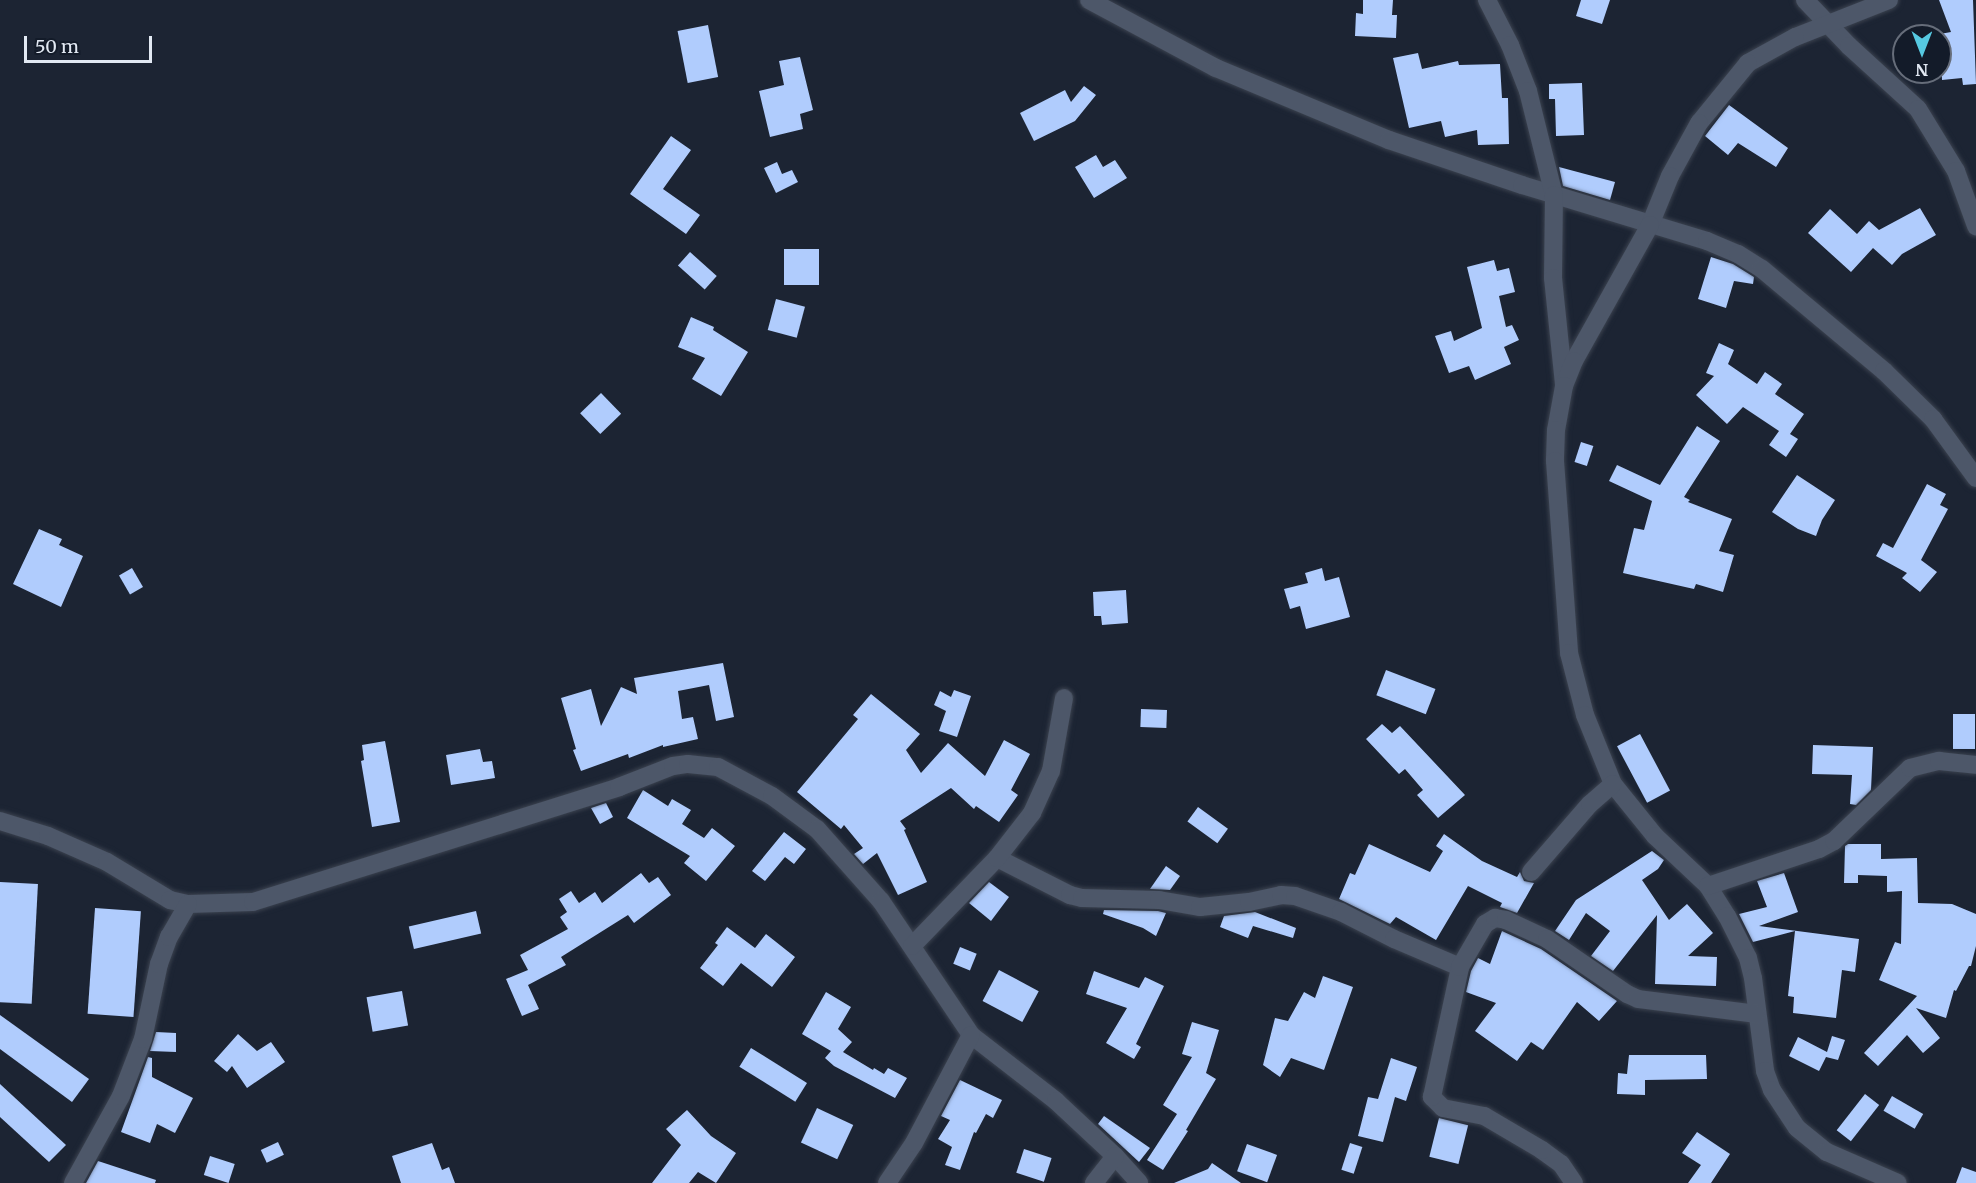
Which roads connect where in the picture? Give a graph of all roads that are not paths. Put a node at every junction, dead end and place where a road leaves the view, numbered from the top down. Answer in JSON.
{"nodes":[{"id":1,"x":1089,"y":0,"type":"edge"},
{"id":2,"x":1487,"y":0,"type":"edge"},
{"id":3,"x":1805,"y":0,"type":"edge"},
{"id":4,"x":1889,"y":0,"type":"edge"},
{"id":5,"x":1829,"y":25,"type":"junction"},
{"id":6,"x":1554,"y":195,"type":"junction"},
{"id":7,"x":1650,"y":225,"type":"junction"},
{"id":8,"x":1976,"y":226,"type":"edge"},
{"id":9,"x":1564,"y":386,"type":"junction"},
{"id":10,"x":1976,"y":478,"type":"edge"},
{"id":11,"x":1064,"y":698,"type":"dead end"},
{"id":12,"x":1976,"y":765,"type":"edge"},
{"id":13,"x":1613,"y":784,"type":"junction"},
{"id":14,"x":0,"y":821,"type":"edge"},
{"id":15,"x":997,"y":858,"type":"junction"},
{"id":16,"x":1531,"y":872,"type":"dead end"},
{"id":17,"x":1708,"y":886,"type":"junction"},
{"id":18,"x":188,"y":904,"type":"junction"},
{"id":19,"x":912,"y":946,"type":"junction"},
{"id":20,"x":1460,"y":967,"type":"junction"},
{"id":21,"x":1756,"y":1014,"type":"junction"},
{"id":22,"x":971,"y":1035,"type":"junction"},
{"id":23,"x":1116,"y":1156,"type":"junction"},
{"id":24,"x":73,"y":1183,"type":"edge"},
{"id":25,"x":887,"y":1183,"type":"edge"},
{"id":26,"x":1094,"y":1183,"type":"edge"},
{"id":27,"x":1139,"y":1183,"type":"edge"},
{"id":28,"x":1574,"y":1183,"type":"edge"},
{"id":29,"x":1898,"y":1183,"type":"edge"}],
"edges":[{"from":1,"to":6,"type":"street"},
{"from":2,"to":6,"type":"street"},
{"from":3,"to":5,"type":"street"},
{"from":4,"to":5,"type":"street"},
{"from":5,"to":7,"type":"street"},
{"from":5,"to":8,"type":"street"},
{"from":6,"to":7,"type":"street"},
{"from":6,"to":9,"type":"street"},
{"from":7,"to":9,"type":"street"},
{"from":7,"to":10,"type":"street"},
{"from":9,"to":13,"type":"street"},
{"from":11,"to":15,"type":"street"},
{"from":12,"to":17,"type":"street"},
{"from":13,"to":16,"type":"street"},
{"from":13,"to":17,"type":"street"},
{"from":14,"to":18,"type":"street"},
{"from":15,"to":19,"type":"street"},
{"from":15,"to":20,"type":"street"},
{"from":17,"to":21,"type":"street"},
{"from":18,"to":19,"type":"street"},
{"from":18,"to":24,"type":"street"},
{"from":19,"to":22,"type":"street"},
{"from":20,"to":21,"type":"street"},
{"from":20,"to":28,"type":"street"},
{"from":21,"to":29,"type":"street"},
{"from":22,"to":23,"type":"street"},
{"from":22,"to":25,"type":"street"},
{"from":23,"to":26,"type":"street"},
{"from":23,"to":27,"type":"street"}]}
